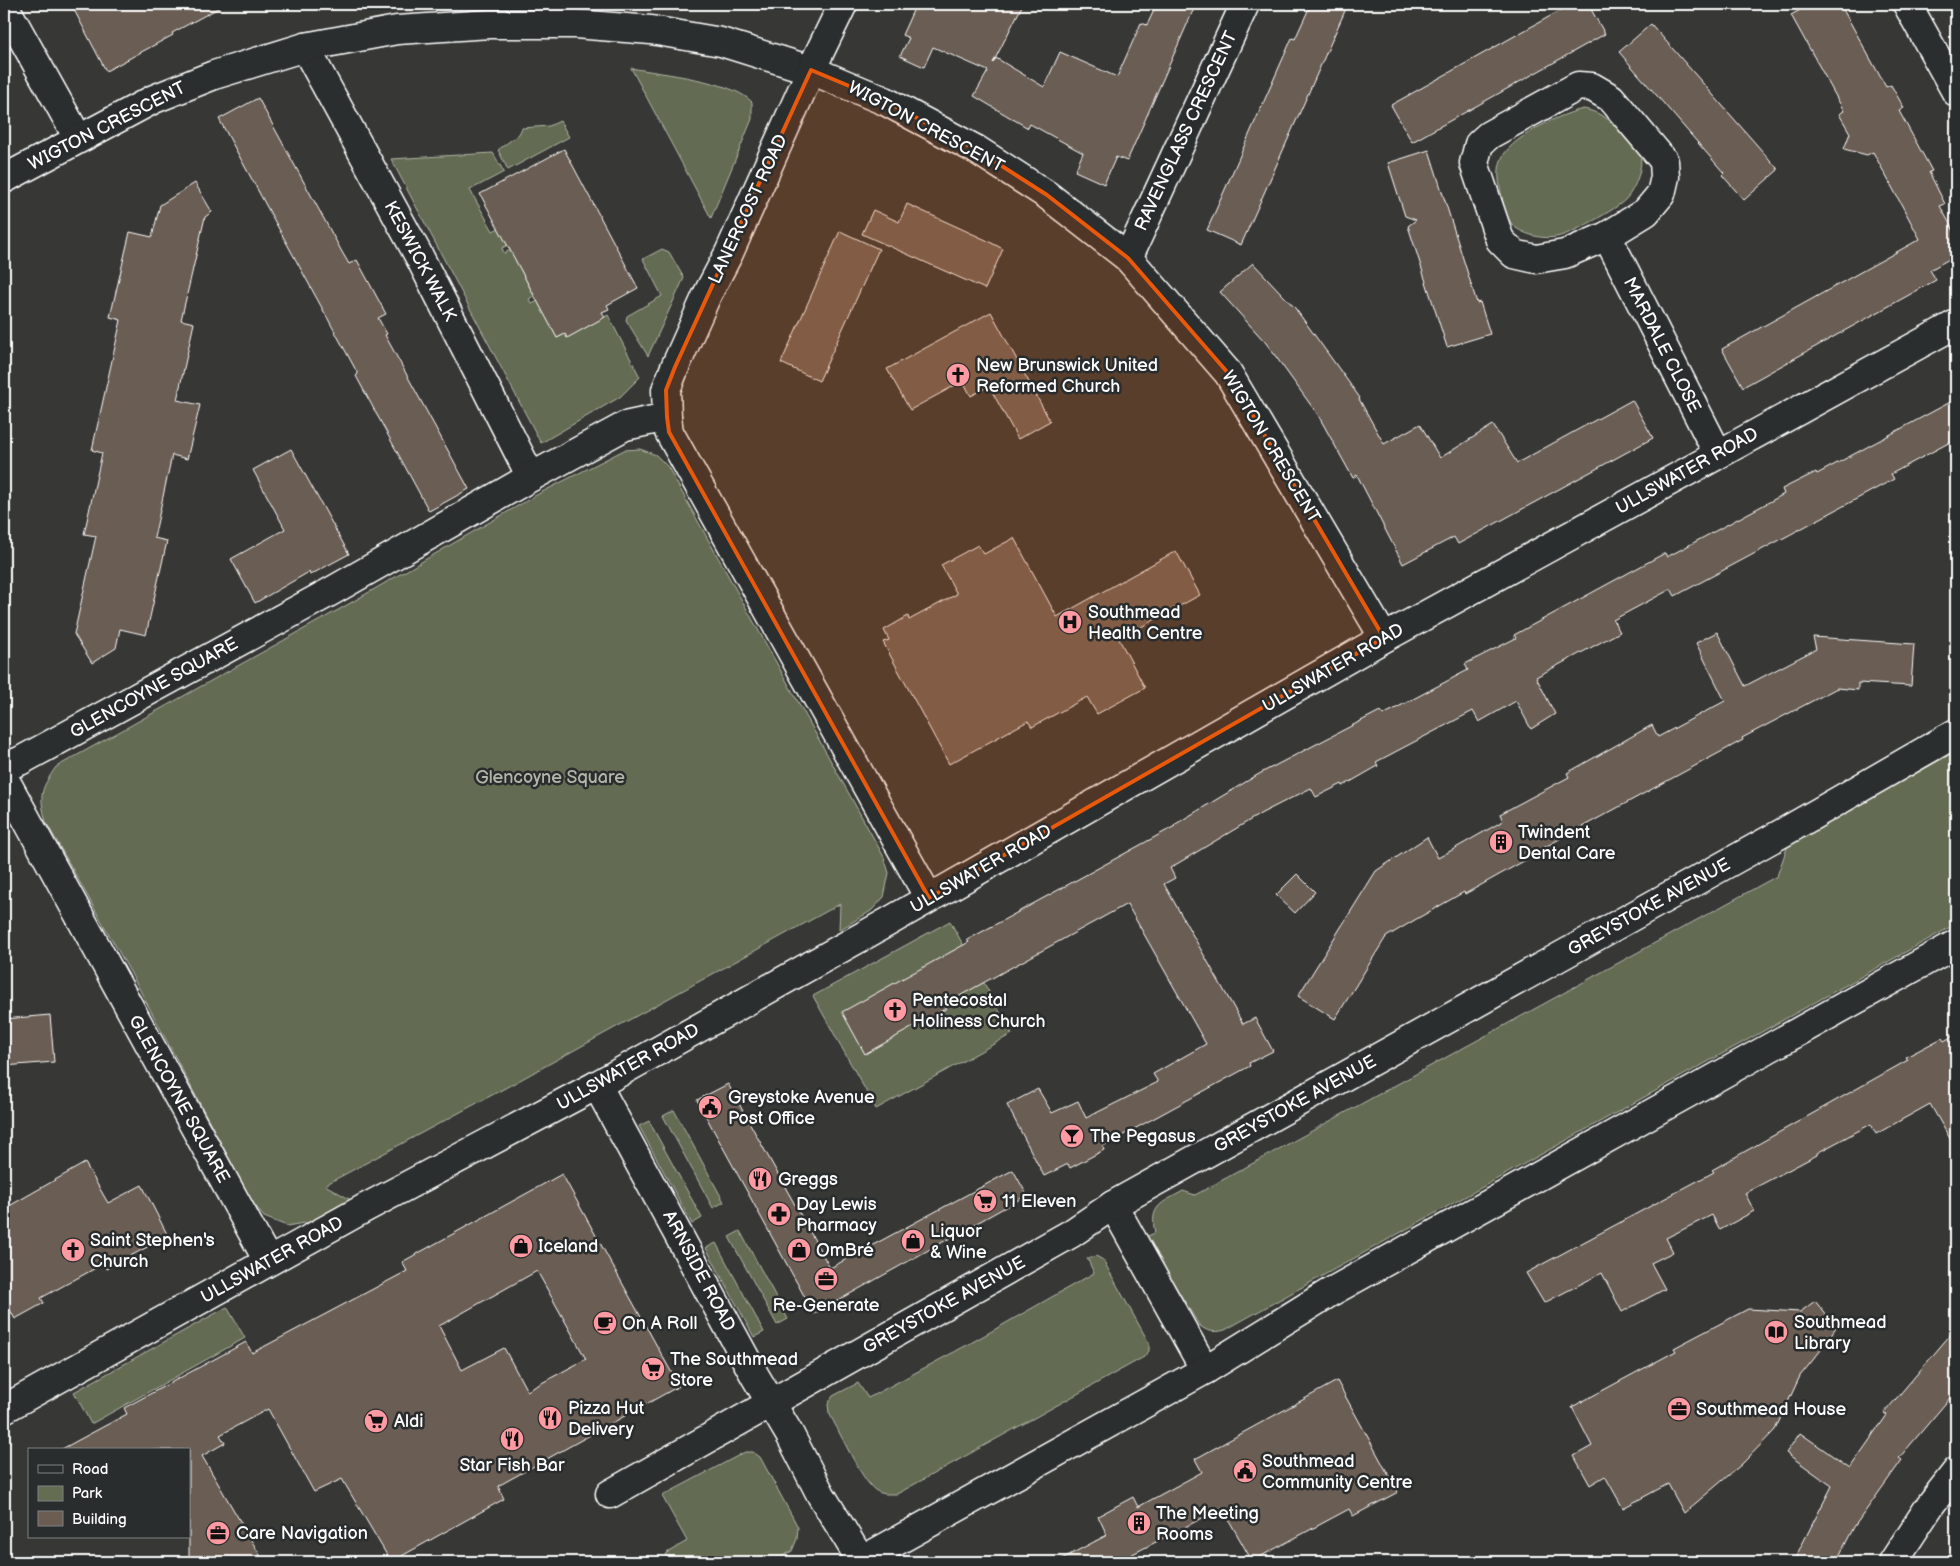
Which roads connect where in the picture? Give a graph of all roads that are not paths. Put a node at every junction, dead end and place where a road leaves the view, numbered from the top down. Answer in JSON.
{"nodes":[{"id":1,"x":843,"y":4,"type":"edge"},
{"id":2,"x":1245,"y":4,"type":"edge"},
{"id":3,"x":1907,"y":4,"type":"edge"},
{"id":4,"x":4,"y":5,"type":"edge"},
{"id":5,"x":305,"y":47,"type":"junction"},
{"id":6,"x":810,"y":70,"type":"junction"},
{"id":7,"x":1956,"y":92,"type":"edge"},
{"id":8,"x":78,"y":138,"type":"junction"},
{"id":9,"x":4,"y":179,"type":"edge"},
{"id":10,"x":1607,"y":236,"type":"junction"},
{"id":11,"x":1128,"y":258,"type":"junction"},
{"id":12,"x":1956,"y":324,"type":"edge"},
{"id":13,"x":667,"y":417,"type":"junction"},
{"id":14,"x":1718,"y":454,"type":"junction"},
{"id":15,"x":531,"y":477,"type":"junction"},
{"id":16,"x":1384,"y":638,"type":"junction"},
{"id":17,"x":1956,"y":733,"type":"edge"},
{"id":18,"x":4,"y":766,"type":"edge"},
{"id":19,"x":4,"y":778,"type":"edge"},
{"id":20,"x":929,"y":898,"type":"junction"},
{"id":21,"x":1956,"y":944,"type":"edge"},
{"id":22,"x":597,"y":1085,"type":"junction"},
{"id":23,"x":1113,"y":1205,"type":"junction"},
{"id":24,"x":268,"y":1261,"type":"junction"},
{"id":25,"x":1205,"y":1370,"type":"junction"},
{"id":26,"x":772,"y":1403,"type":"junction"},
{"id":27,"x":4,"y":1410,"type":"edge"},
{"id":28,"x":1956,"y":1472,"type":"edge"},
{"id":29,"x":610,"y":1494,"type":"dead end"},
{"id":30,"x":861,"y":1562,"type":"edge"},
{"id":31,"x":1892,"y":1562,"type":"edge"}],
"edges":[{"from":1,"to":6,"type":"street","name":"LANERCOST ROAD"},
{"from":2,"to":11,"type":"street","name":"RAVENGLASS CRESCENT"},
{"from":3,"to":7,"type":"street"},
{"from":4,"to":8,"type":"street"},
{"from":5,"to":6,"type":"street","name":"WIGTON CRESCENT"},
{"from":5,"to":8,"type":"street","name":"WIGTON CRESCENT"},
{"from":5,"to":15,"type":"street","name":"KESWICK WALK"},
{"from":6,"to":11,"type":"street","name":"WIGTON CRESCENT"},
{"from":6,"to":13,"type":"street","name":"LANERCOST ROAD"},
{"from":8,"to":9,"type":"street","name":"WIGTON CRESCENT"},
{"from":10,"to":10,"type":"street"},
{"from":10,"to":14,"type":"street","name":"MARDALE CLOSE"},
{"from":11,"to":16,"type":"street","name":"WIGTON CRESCENT"},
{"from":12,"to":14,"type":"street","name":"ULLSWATER ROAD"},
{"from":13,"to":15,"type":"street","name":"GLENCOYNE SQUARE"},
{"from":13,"to":20,"type":"street"},
{"from":14,"to":16,"type":"street","name":"ULLSWATER ROAD"},
{"from":15,"to":18,"type":"street","name":"GLENCOYNE SQUARE"},
{"from":16,"to":20,"type":"street","name":"ULLSWATER ROAD"},
{"from":17,"to":23,"type":"street","name":"GREYSTOKE AVENUE"},
{"from":19,"to":24,"type":"street","name":"GLENCOYNE SQUARE"},
{"from":20,"to":22,"type":"street","name":"ULLSWATER ROAD"},
{"from":21,"to":25,"type":"street"},
{"from":22,"to":24,"type":"street","name":"ULLSWATER ROAD"},
{"from":22,"to":26,"type":"street","name":"ARNSIDE ROAD"},
{"from":23,"to":25,"type":"street"},
{"from":23,"to":26,"type":"street","name":"GREYSTOKE AVENUE"},
{"from":24,"to":27,"type":"street","name":"ULLSWATER ROAD"},
{"from":25,"to":30,"type":"street"},
{"from":26,"to":29,"type":"street","name":"GREYSTOKE AVENUE"},
{"from":26,"to":30,"type":"street","name":"ARNSIDE ROAD"},
{"from":28,"to":31,"type":"street"}]}
